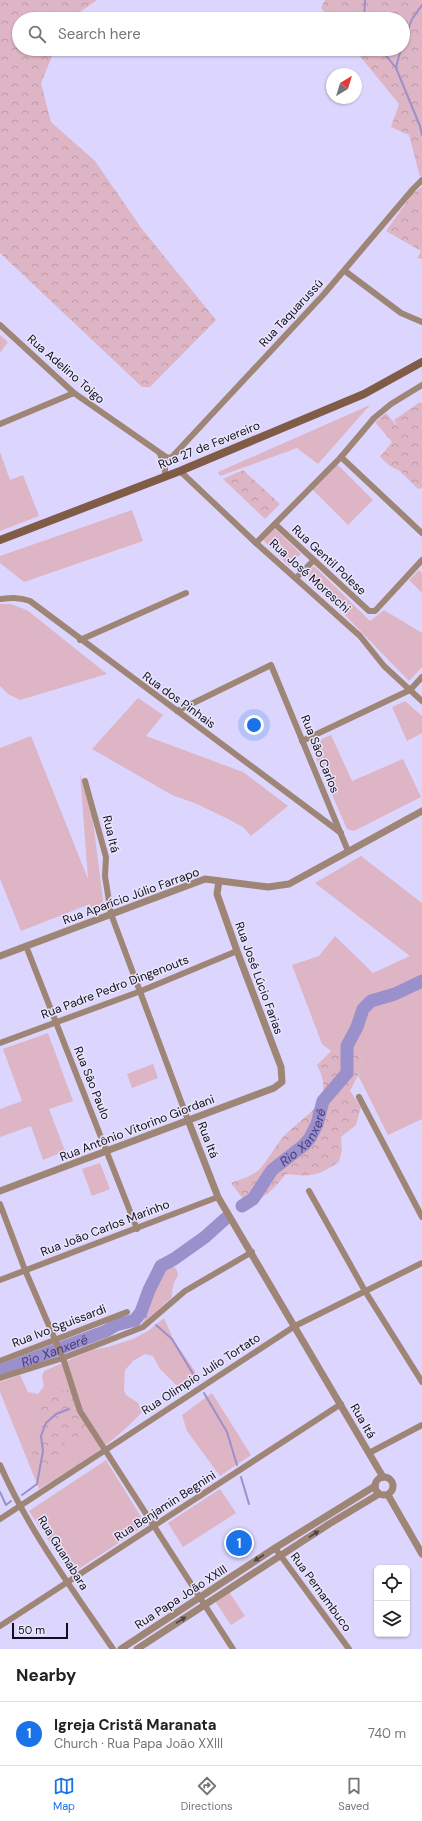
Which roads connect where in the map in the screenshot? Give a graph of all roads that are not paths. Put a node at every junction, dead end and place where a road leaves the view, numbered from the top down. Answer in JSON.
{"nodes":[{"id":1,"x":422,"y":180,"type":"edge"},
{"id":2,"x":345,"y":271,"type":"junction"},
{"id":3,"x":422,"y":322,"type":"edge"},
{"id":4,"x":0,"y":325,"type":"edge"},
{"id":5,"x":422,"y":362,"type":"edge"},
{"id":6,"x":422,"y":385,"type":"edge"},
{"id":7,"x":74,"y":394,"type":"junction"},
{"id":8,"x":0,"y":424,"type":"edge"},
{"id":9,"x":160,"y":453,"type":"junction"},
{"id":10,"x":341,"y":457,"type":"junction"},
{"id":11,"x":171,"y":458,"type":"joint"},
{"id":12,"x":180,"y":471,"type":"junction"},
{"id":13,"x":165,"y":475,"type":"junction"},
{"id":14,"x":275,"y":524,"type":"junction"},
{"id":15,"x":422,"y":533,"type":"edge"},
{"id":16,"x":0,"y":540,"type":"edge"},
{"id":17,"x":256,"y":543,"type":"junction"},
{"id":18,"x":422,"y":560,"type":"edge"},
{"id":19,"x":313,"y":561,"type":"junction"},
{"id":20,"x":296,"y":578,"type":"junction"},
{"id":21,"x":186,"y":593,"type":"dead end"},
{"id":22,"x":0,"y":599,"type":"edge"},
{"id":23,"x":80,"y":640,"type":"junction"},
{"id":24,"x":422,"y":677,"type":"edge"},
{"id":25,"x":410,"y":690,"type":"junction"},
{"id":26,"x":422,"y":701,"type":"edge"},
{"id":27,"x":177,"y":711,"type":"junction"},
{"id":28,"x":302,"y":740,"type":"junction"},
{"id":29,"x":85,"y":780,"type":"dead end"},
{"id":30,"x":422,"y":811,"type":"edge"},
{"id":31,"x":341,"y":834,"type":"junction"},
{"id":32,"x":348,"y":851,"type":"junction"},
{"id":33,"x":219,"y":881,"type":"junction"},
{"id":34,"x":111,"y":914,"type":"junction"},
{"id":35,"x":26,"y":946,"type":"junction"},
{"id":36,"x":237,"y":951,"type":"junction"},
{"id":37,"x":0,"y":956,"type":"edge"},
{"id":38,"x":141,"y":991,"type":"junction"},
{"id":39,"x":56,"y":1022,"type":"junction"},
{"id":40,"x":0,"y":1043,"type":"edge"},
{"id":41,"x":282,"y":1082,"type":"joint"},
{"id":42,"x":359,"y":1097,"type":"dead end"},
{"id":43,"x":188,"y":1120,"type":"junction"},
{"id":44,"x":108,"y":1152,"type":"junction"},
{"id":45,"x":309,"y":1191,"type":"dead end"},
{"id":46,"x":0,"y":1192,"type":"edge"},
{"id":47,"x":218,"y":1196,"type":"junction"},
{"id":48,"x":0,"y":1204,"type":"edge"},
{"id":49,"x":422,"y":1217,"type":"edge"},
{"id":50,"x":136,"y":1229,"type":"junction"},
{"id":51,"x":252,"y":1252,"type":"junction"},
{"id":52,"x":422,"y":1263,"type":"edge"},
{"id":53,"x":25,"y":1270,"type":"junction"},
{"id":54,"x":0,"y":1280,"type":"edge"},
{"id":55,"x":365,"y":1291,"type":"junction"},
{"id":56,"x":126,"y":1312,"type":"dead end"},
{"id":57,"x":295,"y":1326,"type":"junction"},
{"id":58,"x":56,"y":1341,"type":"junction"},
{"id":59,"x":63,"y":1358,"type":"junction"},
{"id":60,"x":0,"y":1360,"type":"edge"},
{"id":61,"x":0,"y":1378,"type":"edge"},
{"id":62,"x":422,"y":1382,"type":"edge"},
{"id":63,"x":341,"y":1404,"type":"junction"},
{"id":64,"x":422,"y":1425,"type":"edge"},
{"id":65,"x":104,"y":1451,"type":"junction"},
{"id":66,"x":369,"y":1453,"type":"junction"},
{"id":67,"x":0,"y":1465,"type":"edge"},
{"id":68,"x":383,"y":1477,"type":"junction"},
{"id":69,"x":375,"y":1486,"type":"junction"},
{"id":70,"x":379,"y":1494,"type":"junction"},
{"id":71,"x":388,"y":1495,"type":"junction"},
{"id":72,"x":21,"y":1506,"type":"junction"},
{"id":73,"x":0,"y":1519,"type":"edge"},
{"id":74,"x":327,"y":1520,"type":"junction"},
{"id":75,"x":154,"y":1527,"type":"junction"},
{"id":76,"x":275,"y":1548,"type":"junction"},
{"id":77,"x":422,"y":1554,"type":"edge"},
{"id":78,"x":281,"y":1555,"type":"junction"},
{"id":79,"x":247,"y":1566,"type":"junction"},
{"id":80,"x":252,"y":1574,"type":"junction"},
{"id":81,"x":68,"y":1583,"type":"junction"},
{"id":82,"x":201,"y":1597,"type":"junction"},
{"id":83,"x":206,"y":1605,"type":"junction"},
{"id":84,"x":165,"y":1621,"type":"junction"},
{"id":85,"x":0,"y":1626,"type":"edge"},
{"id":86,"x":170,"y":1628,"type":"junction"},
{"id":87,"x":113,"y":1649,"type":"edge"},
{"id":88,"x":121,"y":1649,"type":"edge"},
{"id":89,"x":137,"y":1649,"type":"edge"},
{"id":90,"x":233,"y":1649,"type":"edge"},
{"id":91,"x":349,"y":1649,"type":"edge"}],
"edges":[{"from":1,"to":2,"type":"street","name":"Rua Taquarussú"},
{"from":2,"to":3,"type":"street"},
{"from":2,"to":11,"type":"street","name":"Rua Taquarussú"},
{"from":4,"to":7,"type":"street","name":"Rua Adelino Toigo"},
{"from":5,"to":12,"type":"main road","name":"Rua 27 de Fevereiro"},
{"from":6,"to":10,"type":"street"},
{"from":7,"to":8,"type":"street"},
{"from":7,"to":9,"type":"street","name":"Rua Adelino Toigo"},
{"from":9,"to":11,"type":"street","name":"Rua Adelino Toigo"},
{"from":9,"to":13,"type":"street"},
{"from":10,"to":14,"type":"street"},
{"from":10,"to":15,"type":"street"},
{"from":12,"to":13,"type":"main road","name":"Rua 27 de Fevereiro"},
{"from":12,"to":17,"type":"street","name":"Rua José Moreschi"},
{"from":13,"to":16,"type":"main road","name":"Rua 27 de Fevereiro"},
{"from":14,"to":17,"type":"street"},
{"from":14,"to":19,"type":"street","name":"Rua Gentil Polese"},
{"from":17,"to":20,"type":"street","name":"Rua José Moreschi"},
{"from":18,"to":19,"type":"street","name":"Rua Gentil Polese"},
{"from":19,"to":20,"type":"street"},
{"from":20,"to":25,"type":"street","name":"Rua José Moreschi"},
{"from":21,"to":23,"type":"street"},
{"from":22,"to":23,"type":"street","name":"Rua dos Pinhais"},
{"from":23,"to":27,"type":"street","name":"Rua dos Pinhais"},
{"from":24,"to":25,"type":"street"},
{"from":25,"to":26,"type":"street","name":"Rua José Moreschi"},
{"from":25,"to":28,"type":"street"},
{"from":27,"to":28,"type":"street","name":"Rua São Carlos"},
{"from":27,"to":31,"type":"street","name":"Rua dos Pinhais"},
{"from":28,"to":31,"type":"street","name":"Rua São Carlos"},
{"from":29,"to":34,"type":"street","name":"Rua Itá"},
{"from":30,"to":32,"type":"street","name":"Rua Aparício Júlio Farrapo"},
{"from":31,"to":32,"type":"street","name":"Rua São Carlos"},
{"from":32,"to":33,"type":"street","name":"Rua Aparício Júlio Farrapo"},
{"from":33,"to":34,"type":"street","name":"Rua Aparício Júlio Farrapo"},
{"from":33,"to":36,"type":"street","name":"Rua José Lúcio Farias"},
{"from":34,"to":35,"type":"street","name":"Rua Aparício Júlio Farrapo"},
{"from":34,"to":38,"type":"street","name":"Rua Itá"},
{"from":35,"to":37,"type":"street","name":"Rua Aparício Júlio Farrapo"},
{"from":35,"to":39,"type":"street","name":"Rua São Paulo"},
{"from":36,"to":38,"type":"street","name":"Rua Padre Pedro Dingenouts"},
{"from":36,"to":41,"type":"street","name":"Rua José Lúcio Farias"},
{"from":38,"to":39,"type":"street","name":"Rua Padre Pedro Dingenouts"},
{"from":38,"to":43,"type":"street","name":"Rua Itá"},
{"from":39,"to":40,"type":"street","name":"Rua Padre Pedro Dingenouts"},
{"from":39,"to":44,"type":"street","name":"Rua São Paulo"},
{"from":41,"to":43,"type":"street","name":"Rua Antônio Vitorino Giordani"},
{"from":42,"to":49,"type":"street"},
{"from":43,"to":44,"type":"street","name":"Rua Antônio Vitorino Giordani"},
{"from":43,"to":47,"type":"street","name":"Rua Itá"},
{"from":44,"to":46,"type":"street","name":"Rua Antônio Vitorino Giordani"},
{"from":44,"to":50,"type":"street","name":"Rua São Paulo"},
{"from":45,"to":55,"type":"street"},
{"from":47,"to":50,"type":"street","name":"Rua João Carlos Marinho"},
{"from":47,"to":51,"type":"street","name":"Rua Itá"},
{"from":48,"to":53,"type":"street"},
{"from":50,"to":53,"type":"street","name":"Rua João Carlos Marinho"},
{"from":51,"to":57,"type":"street","name":"Rua Itá"},
{"from":51,"to":59,"type":"street"},
{"from":52,"to":55,"type":"street","name":"Rua Olimpio Julio Tortato"},
{"from":53,"to":54,"type":"street","name":"Rua João Carlos Marinho"},
{"from":53,"to":58,"type":"street"},
{"from":55,"to":57,"type":"street","name":"Rua Olimpio Julio Tortato"},
{"from":55,"to":62,"type":"street"},
{"from":56,"to":58,"type":"street","name":"Rua Ivo Sguissardi"},
{"from":57,"to":63,"type":"street","name":"Rua Itá"},
{"from":57,"to":65,"type":"street","name":"Rua Olimpio Julio Tortato"},
{"from":58,"to":59,"type":"street"},
{"from":58,"to":60,"type":"street","name":"Rua Ivo Sguissardi"},
{"from":59,"to":61,"type":"street"},
{"from":59,"to":65,"type":"street"},
{"from":63,"to":66,"type":"street","name":"Rua Itá"},
{"from":63,"to":75,"type":"street","name":"Rua Benjamin Begnini"},
{"from":64,"to":66,"type":"street"},
{"from":65,"to":72,"type":"street","name":"Rua Olimpio Julio Tortato"},
{"from":65,"to":75,"type":"street"},
{"from":66,"to":68,"type":"street","name":"Rua Itá"},
{"from":67,"to":72,"type":"street","name":"Rua Guanabara"},
{"from":68,"to":69,"type":"street"},
{"from":68,"to":71,"type":"street"},
{"from":69,"to":70,"type":"street"},
{"from":69,"to":74,"type":"street","name":"Rua Papa João XXIII"},
{"from":70,"to":71,"type":"street"},
{"from":70,"to":74,"type":"street","name":"Rua Papa João XXIII"},
{"from":71,"to":77,"type":"street"},
{"from":72,"to":73,"type":"street","name":"Rua Olimpio Julio Tortato"},
{"from":72,"to":81,"type":"street","name":"Rua Guanabara"},
{"from":74,"to":76,"type":"street","name":"Rua Papa João XXIII"},
{"from":78,"to":74,"type":"street","name":"Rua Papa João XXIII","one_way":true},
{"from":75,"to":81,"type":"street","name":"Rua Benjamin Begnini"},
{"from":75,"to":82,"type":"street"},
{"from":76,"to":78,"type":"street","name":"Rua Pernambuco"},
{"from":76,"to":79,"type":"street","name":"Rua Papa João XXIII","one_way":true},
{"from":78,"to":80,"type":"street","name":"Rua Papa João XXIII"},
{"from":78,"to":91,"type":"street","name":"Rua Pernambuco"},
{"from":79,"to":80,"type":"street"},
{"from":79,"to":82,"type":"street","name":"Rua Papa João XXIII"},
{"from":80,"to":83,"type":"street","name":"Rua Papa João XXIII"},
{"from":81,"to":85,"type":"street","name":"Rua Benjamin Begnini"},
{"from":81,"to":87,"type":"street","name":"Rua Guanabara"},
{"from":82,"to":83,"type":"street"},
{"from":82,"to":84,"type":"street","name":"Rua Papa João XXIII"},
{"from":86,"to":83,"type":"street","name":"Rua Papa João XXIII","one_way":true},
{"from":83,"to":90,"type":"street"},
{"from":84,"to":86,"type":"street"},
{"from":84,"to":88,"type":"street","name":"Rua Papa João XXIII"},
{"from":86,"to":89,"type":"street","name":"Rua Papa João XXIII"}]}
